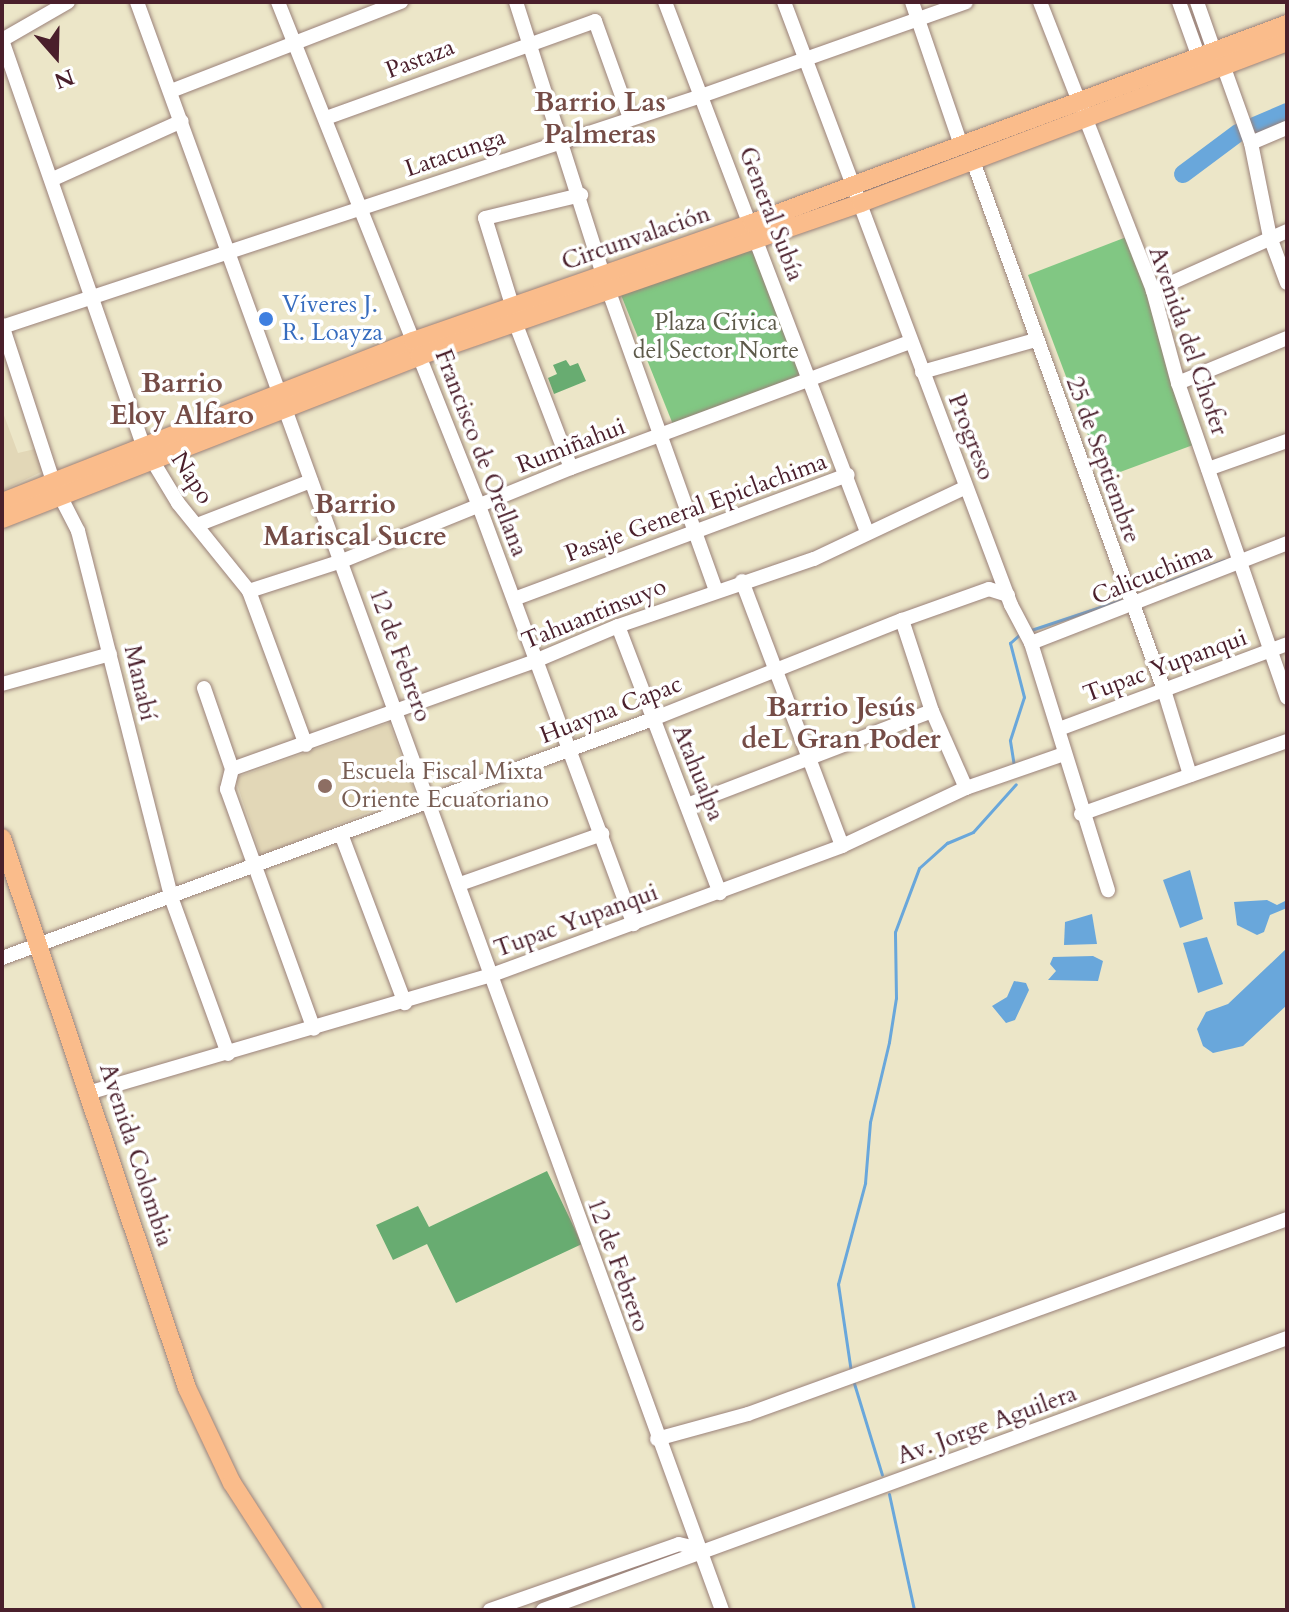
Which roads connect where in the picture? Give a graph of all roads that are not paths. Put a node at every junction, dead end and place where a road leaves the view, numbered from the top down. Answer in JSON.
{"nodes":[{"id":1,"x":68,"y":2,"type":"edge"},
{"id":2,"x":137,"y":2,"type":"edge"},
{"id":3,"x":278,"y":2,"type":"edge"},
{"id":4,"x":401,"y":2,"type":"edge"},
{"id":5,"x":516,"y":2,"type":"edge"},
{"id":6,"x":665,"y":2,"type":"edge"},
{"id":7,"x":784,"y":2,"type":"edge"},
{"id":8,"x":912,"y":2,"type":"edge"},
{"id":9,"x":966,"y":2,"type":"edge"},
{"id":10,"x":1040,"y":2,"type":"edge"},
{"id":11,"x":1179,"y":2,"type":"edge"},
{"id":12,"x":1197,"y":2,"type":"edge"},
{"id":13,"x":919,"y":19,"type":"junction"},
{"id":14,"x":1287,"y":24,"type":"edge"},
{"id":15,"x":2,"y":40,"type":"edge"},
{"id":16,"x":530,"y":41,"type":"junction"},
{"id":17,"x":1287,"y":42,"type":"edge"},
{"id":18,"x":295,"y":43,"type":"junction"},
{"id":19,"x":805,"y":57,"type":"junction"},
{"id":20,"x":1212,"y":63,"type":"junction"},
{"id":21,"x":171,"y":91,"type":"junction"},
{"id":22,"x":701,"y":96,"type":"junction"},
{"id":23,"x":1080,"y":110,"type":"junction"},
{"id":24,"x":326,"y":118,"type":"junction"},
{"id":25,"x":630,"y":118,"type":"junction"},
{"id":26,"x":182,"y":121,"type":"junction"},
{"id":27,"x":1287,"y":128,"type":"edge"},
{"id":28,"x":562,"y":140,"type":"junction"},
{"id":29,"x":1251,"y":143,"type":"junction"},
{"id":30,"x":961,"y":145,"type":"junction"},
{"id":31,"x":973,"y":161,"type":"junction"},
{"id":32,"x":53,"y":179,"type":"junction"},
{"id":33,"x":854,"y":185,"type":"junction"},
{"id":34,"x":581,"y":195,"type":"junction"},
{"id":35,"x":861,"y":203,"type":"junction"},
{"id":36,"x":362,"y":207,"type":"junction"},
{"id":37,"x":1287,"y":231,"type":"edge"},
{"id":38,"x":755,"y":232,"type":"junction"},
{"id":39,"x":1270,"y":237,"type":"junction"},
{"id":40,"x":229,"y":249,"type":"junction"},
{"id":41,"x":606,"y":283,"type":"junction"},
{"id":42,"x":1287,"y":283,"type":"edge"},
{"id":43,"x":1153,"y":291,"type":"junction"},
{"id":44,"x":93,"y":296,"type":"junction"},
{"id":45,"x":514,"y":313,"type":"junction"},
{"id":46,"x":2,"y":327,"type":"edge"},
{"id":47,"x":1287,"y":338,"type":"edge"},
{"id":48,"x":1035,"y":340,"type":"junction"},
{"id":49,"x":910,"y":342,"type":"junction"},
{"id":50,"x":416,"y":349,"type":"junction"},
{"id":51,"x":922,"y":372,"type":"junction"},
{"id":52,"x":810,"y":379,"type":"junction"},
{"id":53,"x":1178,"y":383,"type":"junction"},
{"id":54,"x":282,"y":399,"type":"junction"},
{"id":55,"x":661,"y":435,"type":"junction"},
{"id":56,"x":1287,"y":441,"type":"edge"},
{"id":57,"x":149,"y":452,"type":"junction"},
{"id":58,"x":571,"y":468,"type":"junction"},
{"id":59,"x":1208,"y":469,"type":"junction"},
{"id":60,"x":848,"y":475,"type":"junction"},
{"id":61,"x":311,"y":481,"type":"junction"},
{"id":62,"x":966,"y":487,"type":"junction"},
{"id":63,"x":59,"y":489,"type":"junction"},
{"id":64,"x":2,"y":502,"type":"edge"},
{"id":65,"x":479,"y":506,"type":"junction"},
{"id":66,"x":2,"y":519,"type":"edge"},
{"id":67,"x":197,"y":525,"type":"junction"},
{"id":68,"x":695,"y":530,"type":"junction"},
{"id":69,"x":867,"y":532,"type":"junction"},
{"id":70,"x":1287,"y":543,"type":"edge"},
{"id":71,"x":342,"y":561,"type":"junction"},
{"id":72,"x":1241,"y":563,"type":"junction"},
{"id":73,"x":998,"y":567,"type":"junction"},
{"id":74,"x":742,"y":581,"type":"junction"},
{"id":75,"x":989,"y":589,"type":"junction"},
{"id":76,"x":716,"y":590,"type":"junction"},
{"id":77,"x":249,"y":591,"type":"junction"},
{"id":78,"x":1008,"y":595,"type":"junction"},
{"id":79,"x":514,"y":599,"type":"junction"},
{"id":80,"x":1130,"y":608,"type":"junction"},
{"id":81,"x":902,"y":620,"type":"junction"},
{"id":82,"x":618,"y":626,"type":"junction"},
{"id":83,"x":1031,"y":643,"type":"junction"},
{"id":84,"x":1287,"y":644,"type":"edge"},
{"id":85,"x":1271,"y":651,"type":"junction"},
{"id":86,"x":110,"y":654,"type":"junction"},
{"id":87,"x":535,"y":661,"type":"junction"},
{"id":88,"x":774,"y":671,"type":"junction"},
{"id":89,"x":2,"y":684,"type":"edge"},
{"id":90,"x":204,"y":688,"type":"dead end"},
{"id":91,"x":1164,"y":690,"type":"junction"},
{"id":92,"x":1287,"y":698,"type":"edge"},
{"id":93,"x":932,"y":711,"type":"junction"},
{"id":94,"x":397,"y":712,"type":"junction"},
{"id":95,"x":653,"y":719,"type":"junction"},
{"id":96,"x":1059,"y":729,"type":"junction"},
{"id":97,"x":1287,"y":741,"type":"edge"},
{"id":98,"x":306,"y":745,"type":"junction"},
{"id":99,"x":572,"y":749,"type":"junction"},
{"id":100,"x":1064,"y":754,"type":"junction"},
{"id":101,"x":808,"y":759,"type":"junction"},
{"id":102,"x":232,"y":769,"type":"junction"},
{"id":103,"x":1190,"y":775,"type":"junction"},
{"id":104,"x":966,"y":788,"type":"junction"},
{"id":105,"x":429,"y":801,"type":"junction"},
{"id":106,"x":687,"y":805,"type":"junction"},
{"id":107,"x":1081,"y":814,"type":"junction"},
{"id":108,"x":341,"y":834,"type":"junction"},
{"id":109,"x":602,"y":834,"type":"junction"},
{"id":110,"x":2,"y":838,"type":"edge"},
{"id":111,"x":842,"y":846,"type":"junction"},
{"id":112,"x":256,"y":865,"type":"junction"},
{"id":113,"x":460,"y":884,"type":"junction"},
{"id":114,"x":1108,"y":890,"type":"dead end"},
{"id":115,"x":720,"y":893,"type":"junction"},
{"id":116,"x":171,"y":897,"type":"junction"},
{"id":117,"x":634,"y":924,"type":"junction"},
{"id":118,"x":40,"y":944,"type":"junction"},
{"id":119,"x":2,"y":958,"type":"edge"},
{"id":120,"x":492,"y":975,"type":"junction"},
{"id":121,"x":405,"y":1003,"type":"junction"},
{"id":122,"x":314,"y":1029,"type":"junction"},
{"id":123,"x":228,"y":1054,"type":"junction"},
{"id":124,"x":91,"y":1092,"type":"junction"},
{"id":125,"x":1287,"y":1219,"type":"edge"},
{"id":126,"x":1287,"y":1338,"type":"edge"},
{"id":127,"x":657,"y":1439,"type":"junction"},
{"id":128,"x":700,"y":1549,"type":"junction"},
{"id":129,"x":314,"y":1610,"type":"edge"},
{"id":130,"x":490,"y":1610,"type":"edge"},
{"id":131,"x":543,"y":1610,"type":"edge"},
{"id":132,"x":722,"y":1610,"type":"edge"}],
"edges":[{"from":1,"to":15,"type":"street"},
{"from":2,"to":21,"type":"street","name":"12 de Febrero"},
{"from":3,"to":18,"type":"street","name":"Francisco de Orellana"},
{"from":4,"to":18,"type":"street"},
{"from":5,"to":16,"type":"street"},
{"from":6,"to":22,"type":"street","name":"General Subía"},
{"from":7,"to":19,"type":"street","name":"Progreso"},
{"from":8,"to":13,"type":"street"},
{"from":9,"to":13,"type":"street","name":"Latacunga"},
{"from":10,"to":23,"type":"street","name":"Avenida del Chofer"},
{"from":11,"to":20,"type":"street"},
{"from":12,"to":20,"type":"street"},
{"from":13,"to":19,"type":"street","name":"Latacunga"},
{"from":13,"to":30,"type":"street"},
{"from":14,"to":20,"type":"main road","name":"Circunvalación"},
{"from":15,"to":32,"type":"street","name":"Napo"},
{"from":16,"to":24,"type":"street","name":"Pastaza"},
{"from":16,"to":25,"type":"street","name":"Pastaza"},
{"from":16,"to":28,"type":"street"},
{"from":17,"to":20,"type":"main road","name":"Circunvalación"},
{"from":18,"to":21,"type":"street"},
{"from":18,"to":24,"type":"street","name":"Francisco de Orellana"},
{"from":19,"to":22,"type":"street","name":"Latacunga"},
{"from":19,"to":33,"type":"street","name":"Progreso"},
{"from":20,"to":23,"type":"main road","name":"Circunvalación"},
{"from":20,"to":29,"type":"street"},
{"from":21,"to":26,"type":"street","name":"12 de Febrero"},
{"from":22,"to":25,"type":"street","name":"Latacunga"},
{"from":22,"to":38,"type":"street","name":"General Subía"},
{"from":23,"to":30,"type":"main road","name":"Circunvalación"},
{"from":23,"to":31,"type":"main road","name":"Circunvalación"},
{"from":23,"to":43,"type":"street","name":"Avenida del Chofer"},
{"from":24,"to":36,"type":"street","name":"Francisco de Orellana"},
{"from":25,"to":28,"type":"street","name":"Latacunga"},
{"from":26,"to":32,"type":"street"},
{"from":26,"to":40,"type":"street","name":"12 de Febrero"},
{"from":27,"to":29,"type":"street"},
{"from":28,"to":34,"type":"street"},
{"from":28,"to":36,"type":"street","name":"Latacunga"},
{"from":29,"to":39,"type":"street"},
{"from":30,"to":33,"type":"main road","name":"Circunvalación"},
{"from":31,"to":35,"type":"main road","name":"Circunvalación"},
{"from":31,"to":48,"type":"street","name":"25 de Septiembre"},
{"from":32,"to":44,"type":"street","name":"Napo"},
{"from":33,"to":35,"type":"street","name":"Progreso"},
{"from":33,"to":38,"type":"main road","name":"Circunvalación"},
{"from":34,"to":41,"type":"street"},
{"from":34,"to":45,"type":"street"},
{"from":35,"to":38,"type":"main road","name":"Circunvalación"},
{"from":35,"to":49,"type":"street","name":"Progreso"},
{"from":36,"to":40,"type":"street","name":"Latacunga"},
{"from":36,"to":50,"type":"street","name":"Francisco de Orellana"},
{"from":37,"to":39,"type":"street"},
{"from":38,"to":41,"type":"main road","name":"Circunvalación"},
{"from":38,"to":52,"type":"street","name":"General Subía"},
{"from":39,"to":42,"type":"street"},
{"from":39,"to":43,"type":"street"},
{"from":40,"to":44,"type":"street","name":"Latacunga"},
{"from":40,"to":54,"type":"street","name":"12 de Febrero"},
{"from":41,"to":45,"type":"main road","name":"Circunvalación"},
{"from":41,"to":55,"type":"street"},
{"from":43,"to":53,"type":"street","name":"Avenida del Chofer"},
{"from":44,"to":46,"type":"street","name":"Latacunga"},
{"from":44,"to":57,"type":"street","name":"Napo"},
{"from":45,"to":50,"type":"main road","name":"Circunvalación"},
{"from":45,"to":58,"type":"street"},
{"from":46,"to":63,"type":"street","name":"Manabí"},
{"from":47,"to":53,"type":"street"},
{"from":48,"to":51,"type":"street"},
{"from":48,"to":80,"type":"street","name":"25 de Septiembre"},
{"from":49,"to":51,"type":"street","name":"Progreso"},
{"from":49,"to":52,"type":"street","name":"Rumiñahui"},
{"from":50,"to":54,"type":"main road","name":"Circunvalación"},
{"from":50,"to":65,"type":"street","name":"Francisco de Orellana"},
{"from":51,"to":62,"type":"street","name":"Progreso"},
{"from":52,"to":55,"type":"street","name":"Rumiñahui"},
{"from":52,"to":60,"type":"street","name":"General Subía"},
{"from":53,"to":59,"type":"street","name":"Avenida del Chofer"},
{"from":54,"to":57,"type":"main road","name":"Circunvalación"},
{"from":54,"to":61,"type":"street","name":"12 de Febrero"},
{"from":55,"to":58,"type":"street","name":"Rumiñahui"},
{"from":55,"to":68,"type":"street"},
{"from":56,"to":59,"type":"street"},
{"from":57,"to":63,"type":"main road","name":"Circunvalación"},
{"from":57,"to":67,"type":"street","name":"Napo"},
{"from":58,"to":65,"type":"street","name":"Rumiñahui"},
{"from":59,"to":72,"type":"street","name":"Avenida del Chofer"},
{"from":60,"to":68,"type":"street","name":"Pasaje General Epiclachima"},
{"from":60,"to":69,"type":"street","name":"General Subía"},
{"from":61,"to":67,"type":"street"},
{"from":61,"to":71,"type":"street","name":"12 de Febrero"},
{"from":62,"to":69,"type":"street","name":"Tahuantinsuyo"},
{"from":62,"to":73,"type":"street","name":"Progreso"},
{"from":63,"to":64,"type":"main road","name":"Circunvalación"},
{"from":63,"to":66,"type":"main road","name":"Circunvalación"},
{"from":63,"to":86,"type":"street","name":"Manabí"},
{"from":65,"to":71,"type":"street","name":"Rumiñahui"},
{"from":65,"to":79,"type":"street","name":"Francisco de Orellana"},
{"from":67,"to":77,"type":"street","name":"Napo"},
{"from":68,"to":76,"type":"street"},
{"from":68,"to":79,"type":"street","name":"Pasaje General Epiclachima"},
{"from":69,"to":74,"type":"street","name":"Tahuantinsuyo"},
{"from":70,"to":72,"type":"street","name":"Calicuchima"},
{"from":71,"to":77,"type":"street","name":"Rumiñahui"},
{"from":71,"to":94,"type":"street","name":"12 de Febrero"},
{"from":72,"to":80,"type":"street","name":"Calicuchima"},
{"from":72,"to":85,"type":"street","name":"Avenida del Chofer"},
{"from":73,"to":75,"type":"street"},
{"from":73,"to":78,"type":"street","name":"Progreso"},
{"from":74,"to":76,"type":"street","name":"Tahuantinsuyo"},
{"from":74,"to":88,"type":"street"},
{"from":75,"to":78,"type":"street"},
{"from":75,"to":81,"type":"street","name":"Huayna Capac"},
{"from":76,"to":82,"type":"street","name":"Tahuantinsuyo"},
{"from":77,"to":98,"type":"street","name":"Napo"},
{"from":78,"to":83,"type":"street","name":"Progreso"},
{"from":79,"to":87,"type":"street","name":"Francisco de Orellana"},
{"from":80,"to":83,"type":"street","name":"Calicuchima"},
{"from":80,"to":91,"type":"street","name":"25 de Septiembre"},
{"from":81,"to":88,"type":"street","name":"Huayna Capac"},
{"from":81,"to":93,"type":"street"},
{"from":82,"to":87,"type":"street","name":"Tahuantinsuyo"},
{"from":82,"to":95,"type":"street","name":"Atahualpa"},
{"from":83,"to":96,"type":"street","name":"Progreso"},
{"from":84,"to":85,"type":"street","name":"Tupac Yupanqui"},
{"from":85,"to":91,"type":"street","name":"Tupac Yupanqui"},
{"from":85,"to":92,"type":"street","name":"Avenida del Chofer"},
{"from":86,"to":89,"type":"street"},
{"from":86,"to":116,"type":"street","name":"Manabí"},
{"from":87,"to":94,"type":"street","name":"Tahuantinsuyo"},
{"from":87,"to":99,"type":"street","name":"Francisco de Orellana"},
{"from":88,"to":95,"type":"street","name":"Huayna Capac"},
{"from":88,"to":101,"type":"street"},
{"from":90,"to":102,"type":"street"},
{"from":91,"to":96,"type":"street","name":"Tupac Yupanqui"},
{"from":91,"to":103,"type":"street","name":"25 de Septiembre"},
{"from":93,"to":101,"type":"street"},
{"from":93,"to":104,"type":"street"},
{"from":94,"to":98,"type":"street","name":"Tahuantinsuyo"},
{"from":94,"to":105,"type":"street","name":"12 de Febrero"},
{"from":95,"to":99,"type":"street","name":"Huayna Capac"},
{"from":95,"to":106,"type":"street","name":"Atahualpa"},
{"from":96,"to":100,"type":"street","name":"Progreso"},
{"from":97,"to":103,"type":"street"},
{"from":98,"to":102,"type":"street","name":"Tahuantinsuyo"},
{"from":99,"to":105,"type":"street","name":"Huayna Capac"},
{"from":99,"to":109,"type":"street","name":"Francisco de Orellana"},
{"from":100,"to":104,"type":"street","name":"Tupac Yupanqui"},
{"from":100,"to":107,"type":"street","name":"Progreso"},
{"from":101,"to":106,"type":"street"},
{"from":101,"to":111,"type":"street"},
{"from":102,"to":112,"type":"street"},
{"from":103,"to":107,"type":"street"},
{"from":104,"to":111,"type":"street","name":"Tupac Yupanqui"},
{"from":105,"to":108,"type":"street","name":"Huayna Capac"},
{"from":105,"to":113,"type":"street","name":"12 de Febrero"},
{"from":106,"to":115,"type":"street","name":"Atahualpa"},
{"from":107,"to":114,"type":"street","name":"Progreso"},
{"from":108,"to":112,"type":"street","name":"Huayna Capac"},
{"from":108,"to":121,"type":"street"},
{"from":109,"to":113,"type":"street"},
{"from":109,"to":117,"type":"street","name":"Francisco de Orellana"},
{"from":110,"to":118,"type":"main road","name":"Avenida Colombia"},
{"from":111,"to":115,"type":"street","name":"Tupac Yupanqui"},
{"from":112,"to":116,"type":"street","name":"Huayna Capac"},
{"from":112,"to":122,"type":"street"},
{"from":113,"to":120,"type":"street","name":"12 de Febrero"},
{"from":115,"to":117,"type":"street","name":"Tupac Yupanqui"},
{"from":116,"to":118,"type":"street","name":"Huayna Capac"},
{"from":116,"to":123,"type":"street","name":"Manabí"},
{"from":117,"to":120,"type":"street","name":"Tupac Yupanqui"},
{"from":118,"to":119,"type":"street","name":"Huayna Capac"},
{"from":118,"to":124,"type":"main road","name":"Avenida Colombia"},
{"from":120,"to":121,"type":"street","name":"Tupac Yupanqui"},
{"from":120,"to":127,"type":"street","name":"12 de Febrero"},
{"from":121,"to":122,"type":"street","name":"Tupac Yupanqui"},
{"from":122,"to":123,"type":"street","name":"Tupac Yupanqui"},
{"from":123,"to":124,"type":"street","name":"Tupac Yupanqui"},
{"from":124,"to":129,"type":"main road","name":"Avenida Colombia"},
{"from":125,"to":127,"type":"street"},
{"from":126,"to":128,"type":"street","name":"Av. Jorge Aguilera"},
{"from":127,"to":128,"type":"street","name":"12 de Febrero"},
{"from":128,"to":130,"type":"street","name":"Av. Jorge Aguilera"},
{"from":128,"to":131,"type":"street","name":"Av. Jorge Aguilera"},
{"from":128,"to":132,"type":"street","name":"12 de Febrero"}]}
